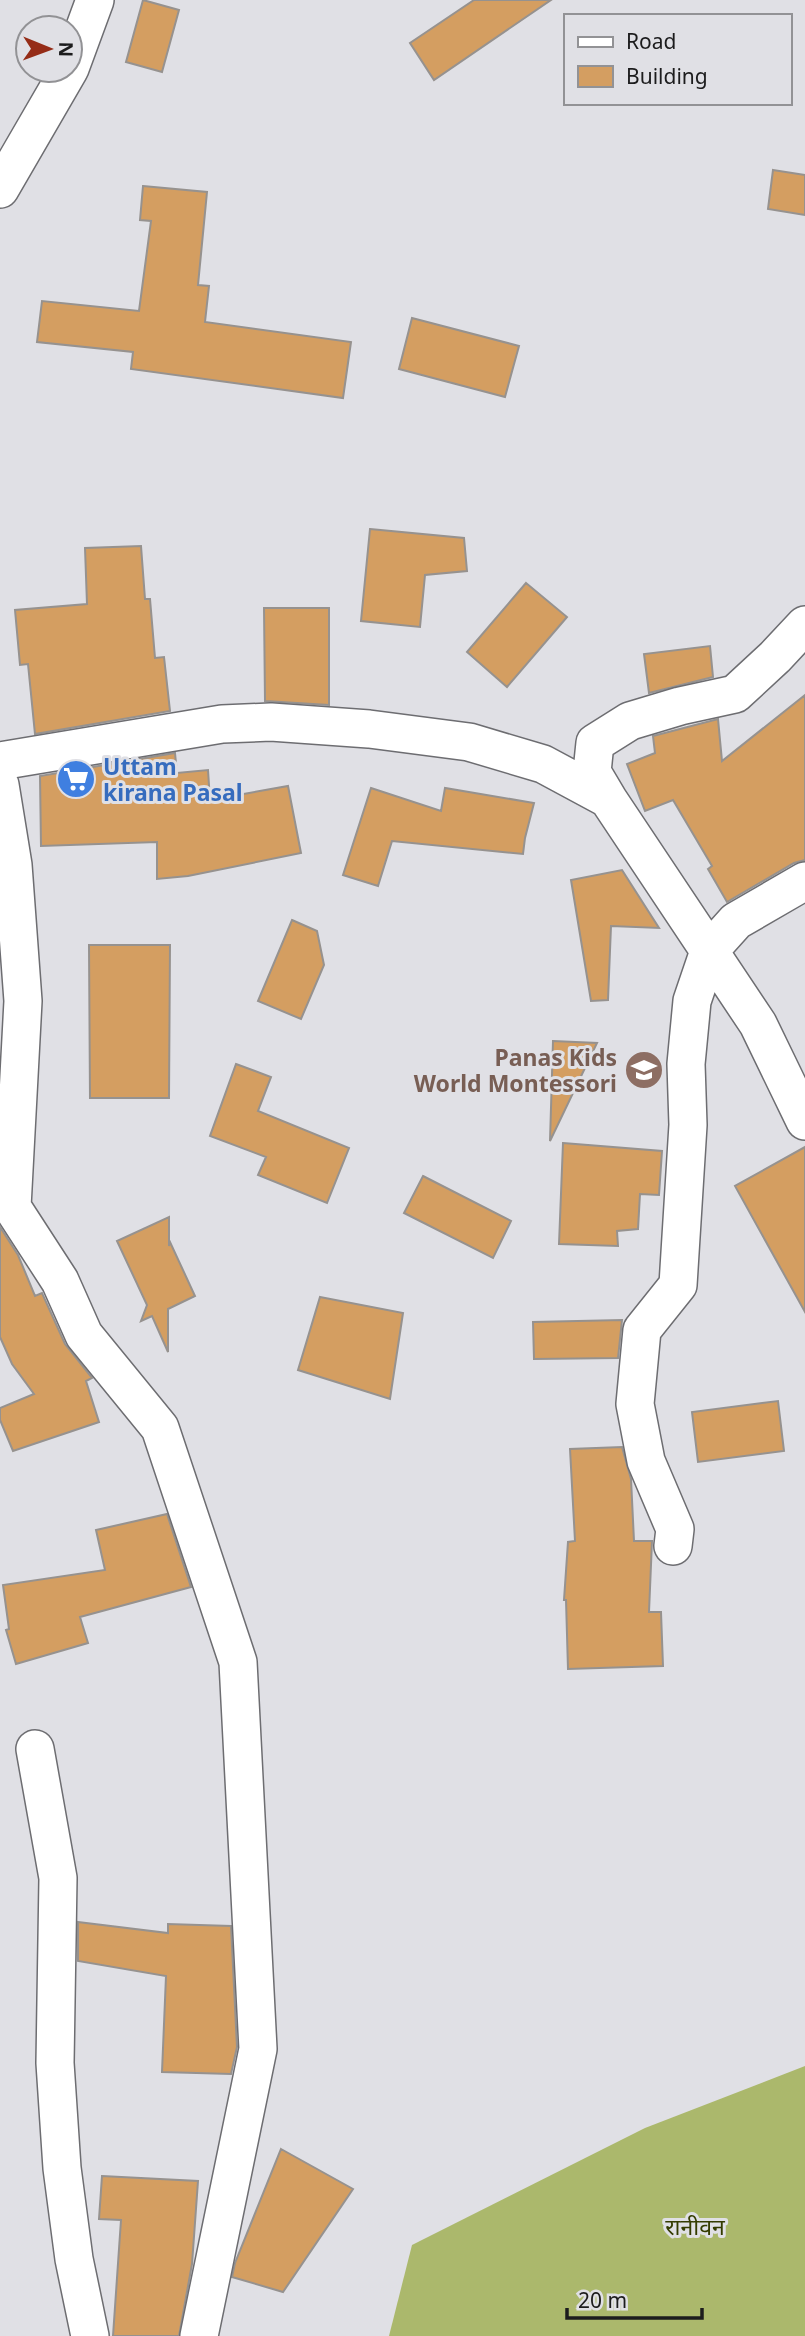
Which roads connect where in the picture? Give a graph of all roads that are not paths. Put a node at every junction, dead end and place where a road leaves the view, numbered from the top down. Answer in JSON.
{"nodes":[{"id":1,"x":95,"y":0,"type":"edge"},
{"id":2,"x":84,"y":30,"type":"edge"},
{"id":3,"x":61,"y":84,"type":"edge"},
{"id":4,"x":0,"y":189,"type":"edge"},
{"id":5,"x":805,"y":625,"type":"edge"},
{"id":6,"x":0,"y":761,"type":"edge"},
{"id":7,"x":0,"y":785,"type":"edge"},
{"id":8,"x":608,"y":799,"type":"junction"},
{"id":9,"x":805,"y":881,"type":"edge"},
{"id":10,"x":709,"y":951,"type":"junction"},
{"id":11,"x":805,"y":1121,"type":"edge"},
{"id":12,"x":6,"y":1207,"type":"edge"},
{"id":13,"x":673,"y":1546,"type":"dead end"},
{"id":14,"x":35,"y":1749,"type":"dead end"},
{"id":15,"x":90,"y":2336,"type":"edge"},
{"id":16,"x":200,"y":2336,"type":"edge"}],
"edges":[{"from":1,"to":2,"type":"street"},
{"from":3,"to":4,"type":"street"},
{"from":5,"to":8,"type":"street"},
{"from":6,"to":8,"type":"street"},
{"from":7,"to":12,"type":"street"},
{"from":8,"to":10,"type":"street"},
{"from":9,"to":10,"type":"street"},
{"from":10,"to":11,"type":"street"},
{"from":10,"to":13,"type":"street"},
{"from":12,"to":16,"type":"street"},
{"from":14,"to":15,"type":"street"}]}
